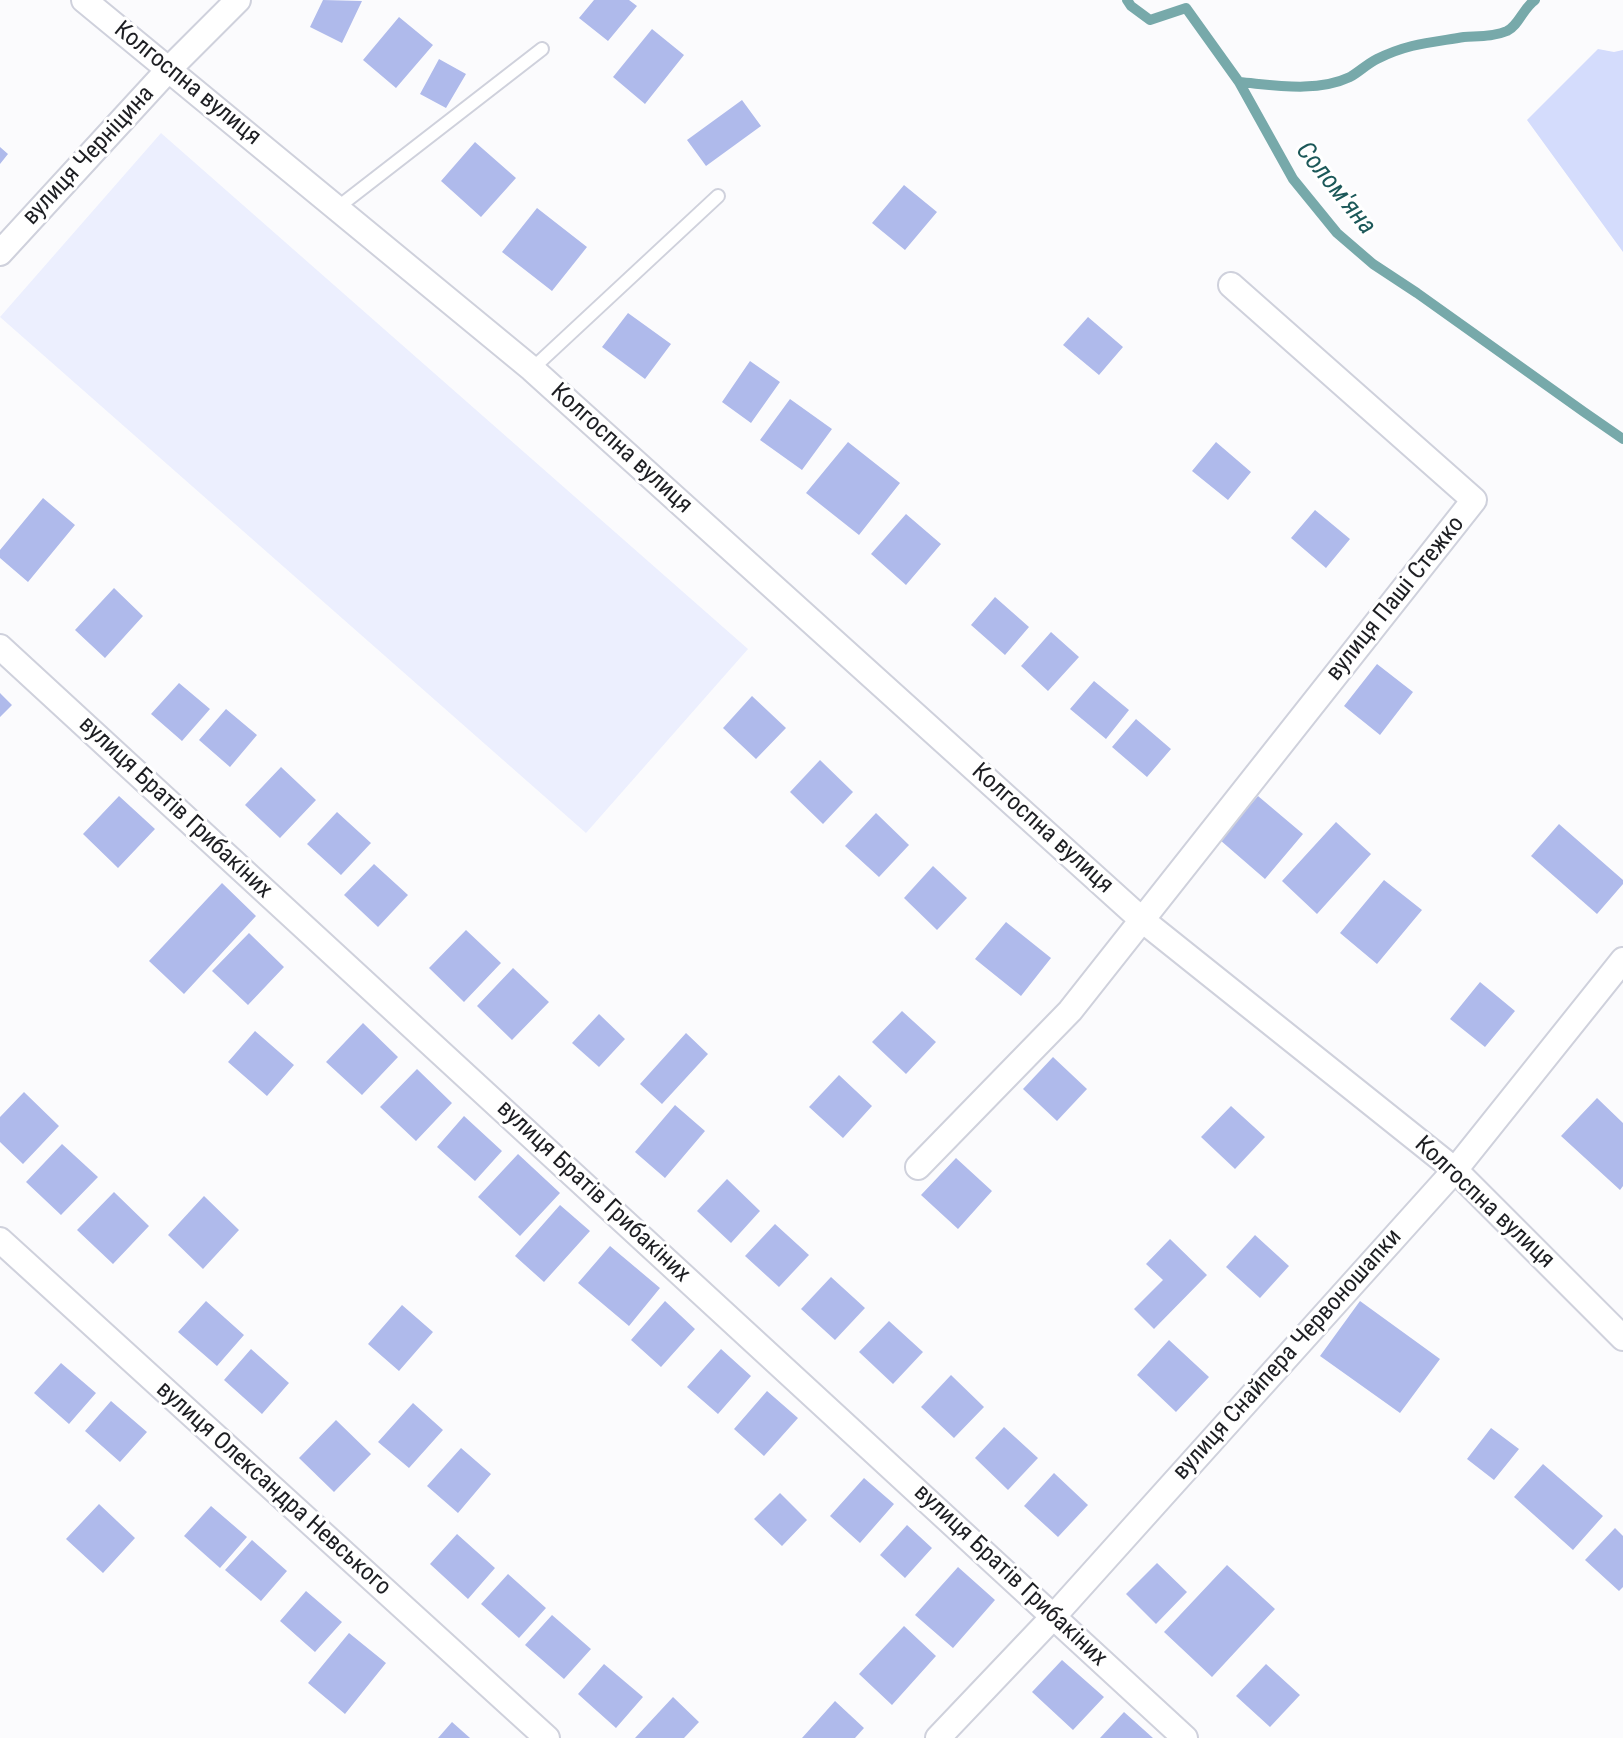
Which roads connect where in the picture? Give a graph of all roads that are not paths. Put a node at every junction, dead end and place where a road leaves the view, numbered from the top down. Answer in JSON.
{"nodes":[{"id":1,"x":84,"y":0,"type":"edge"},
{"id":2,"x":238,"y":0,"type":"edge"},
{"id":3,"x":542,"y":50,"type":"dead end"},
{"id":4,"x":169,"y":69,"type":"junction"},
{"id":5,"x":718,"y":196,"type":"dead end"},
{"id":6,"x":337,"y":208,"type":"junction"},
{"id":7,"x":0,"y":253,"type":"edge"},
{"id":8,"x":1231,"y":285,"type":"dead end"},
{"id":9,"x":533,"y":369,"type":"junction"},
{"id":10,"x":0,"y":647,"type":"edge"},
{"id":11,"x":1141,"y":919,"type":"junction"},
{"id":12,"x":1623,"y":960,"type":"edge"},
{"id":13,"x":918,"y":1167,"type":"dead end"},
{"id":14,"x":1455,"y":1170,"type":"junction"},
{"id":15,"x":0,"y":1240,"type":"edge"},
{"id":16,"x":1623,"y":1338,"type":"edge"},
{"id":17,"x":1054,"y":1616,"type":"junction"},
{"id":18,"x":547,"y":1738,"type":"edge"},
{"id":19,"x":937,"y":1738,"type":"edge"},
{"id":20,"x":1185,"y":1738,"type":"edge"}],
"edges":[{"from":1,"to":4,"type":"street","name":"Колгоспна вулиця"},
{"from":2,"to":4,"type":"street","name":"вулиця Черніцина"},
{"from":3,"to":6,"type":"lane"},
{"from":4,"to":6,"type":"street","name":"Колгоспна вулиця"},
{"from":4,"to":7,"type":"street","name":"вулиця Черніцина"},
{"from":5,"to":9,"type":"lane"},
{"from":6,"to":9,"type":"street","name":"Колгоспна вулиця"},
{"from":8,"to":11,"type":"street","name":"вулиця Паші Стежко"},
{"from":9,"to":11,"type":"street","name":"Колгоспна вулиця"},
{"from":10,"to":17,"type":"street","name":"вулиця Братів Грибакіних"},
{"from":11,"to":13,"type":"street"},
{"from":11,"to":14,"type":"street","name":"Колгоспна вулиця"},
{"from":12,"to":14,"type":"street","name":"вулиця Снайпера Червоношапки"},
{"from":14,"to":16,"type":"street","name":"Колгоспна вулиця"},
{"from":14,"to":17,"type":"street","name":"вулиця Снайпера Червоношапки"},
{"from":15,"to":18,"type":"street","name":"вулиця Олександра Невського"},
{"from":17,"to":19,"type":"street","name":"вулиця Снайпера Червоношапки"},
{"from":17,"to":20,"type":"street","name":"вулиця Братів Грибакіних"}]}
